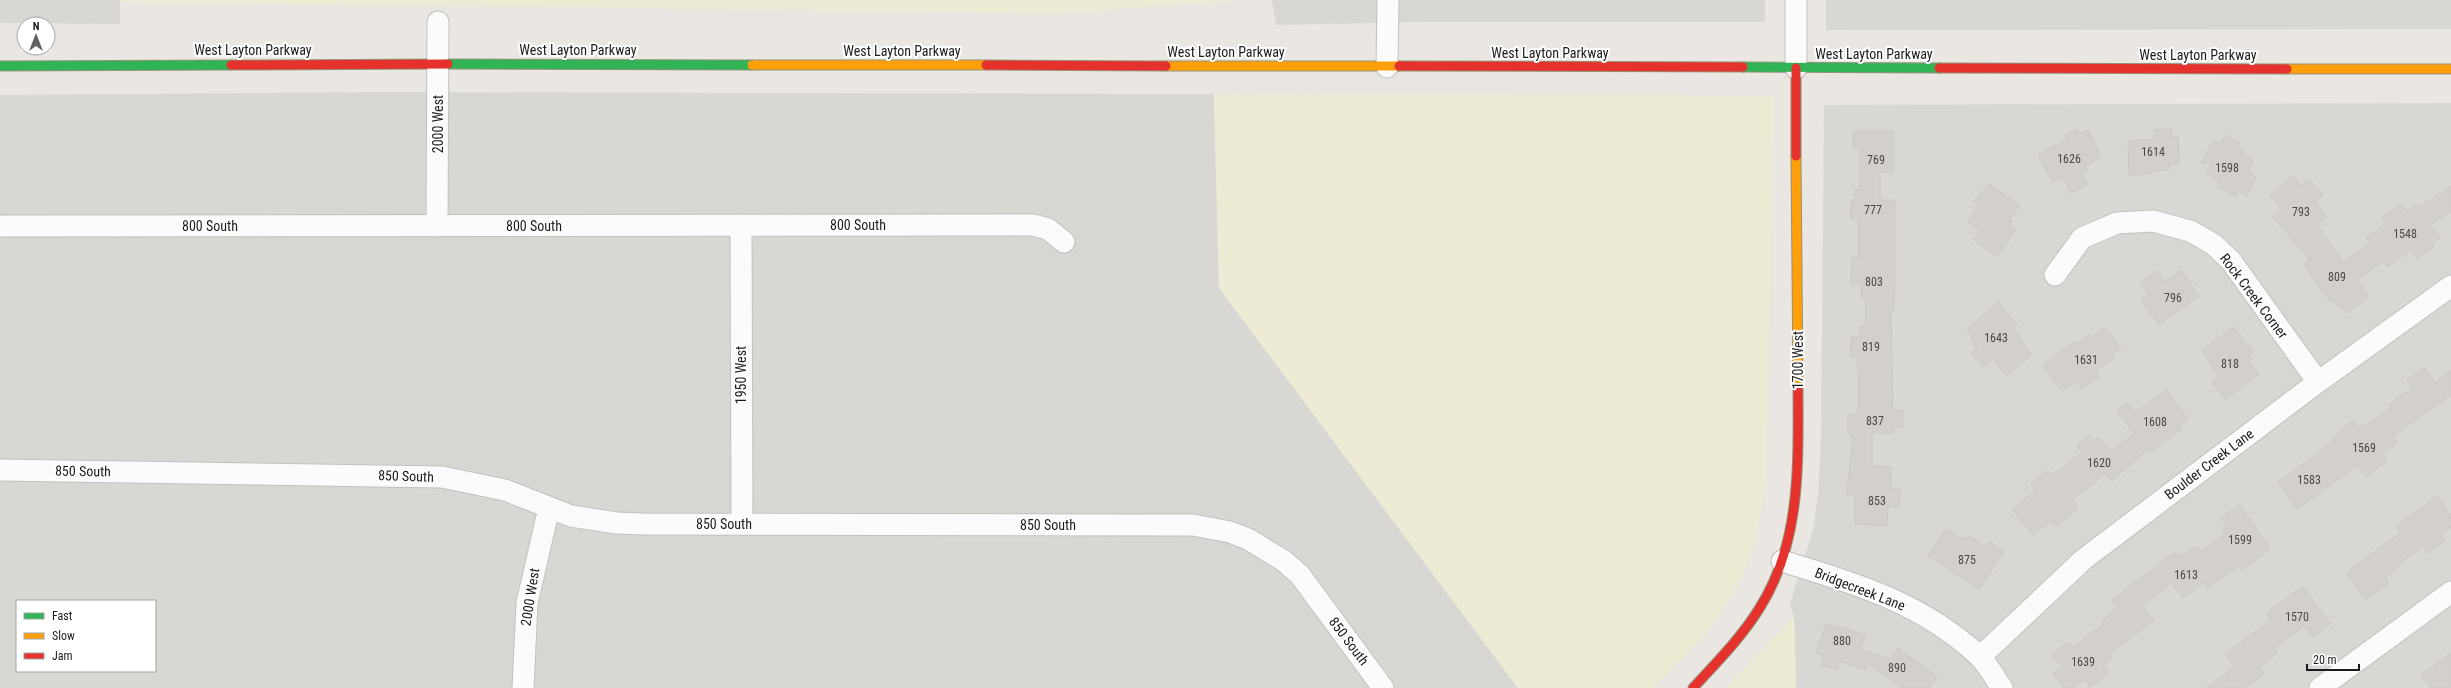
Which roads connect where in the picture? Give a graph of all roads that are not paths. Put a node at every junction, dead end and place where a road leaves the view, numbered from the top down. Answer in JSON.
{"nodes":[{"id":1,"x":1388,"y":0,"type":"edge"},
{"id":2,"x":1796,"y":0,"type":"edge"},
{"id":3,"x":438,"y":22,"type":"dead end"},
{"id":4,"x":438,"y":64,"type":"junction"},
{"id":5,"x":0,"y":66,"type":"edge"},
{"id":6,"x":1387,"y":67,"type":"junction"},
{"id":7,"x":1796,"y":68,"type":"junction"},
{"id":8,"x":2451,"y":69,"type":"edge"},
{"id":9,"x":0,"y":226,"type":"edge"},
{"id":10,"x":437,"y":226,"type":"junction"},
{"id":11,"x":741,"y":226,"type":"junction"},
{"id":12,"x":1064,"y":242,"type":"dead end"},
{"id":13,"x":2055,"y":275,"type":"dead end"},
{"id":14,"x":2451,"y":286,"type":"edge"},
{"id":15,"x":2318,"y":382,"type":"junction"},
{"id":16,"x":0,"y":470,"type":"edge"},
{"id":17,"x":548,"y":508,"type":"junction"},
{"id":18,"x":742,"y":524,"type":"junction"},
{"id":19,"x":1782,"y":561,"type":"junction"},
{"id":20,"x":2451,"y":592,"type":"edge"},
{"id":21,"x":1980,"y":657,"type":"junction"},
{"id":22,"x":523,"y":688,"type":"edge"},
{"id":23,"x":1383,"y":688,"type":"edge"},
{"id":24,"x":1693,"y":688,"type":"edge"},
{"id":25,"x":2002,"y":688,"type":"edge"},
{"id":26,"x":2320,"y":688,"type":"edge"}],
"edges":[{"from":1,"to":6,"type":"street"},
{"from":2,"to":7,"type":"street","name":"1700 West"},
{"from":3,"to":4,"type":"street","name":"2000 West"},
{"from":4,"to":5,"type":"main road","name":"West Layton Parkway"},
{"from":4,"to":6,"type":"main road","name":"West Layton Parkway"},
{"from":4,"to":10,"type":"street","name":"2000 West"},
{"from":6,"to":7,"type":"main road","name":"West Layton Parkway"},
{"from":7,"to":8,"type":"main road","name":"West Layton Parkway"},
{"from":7,"to":19,"type":"main road","name":"1700 West"},
{"from":9,"to":10,"type":"street","name":"800 South"},
{"from":10,"to":11,"type":"street","name":"800 South"},
{"from":11,"to":12,"type":"street","name":"800 South"},
{"from":11,"to":18,"type":"street","name":"1950 West"},
{"from":13,"to":15,"type":"street","name":"Rock Creek Corner"},
{"from":14,"to":15,"type":"street","name":"Boulder Creek Lane"},
{"from":15,"to":21,"type":"street","name":"Boulder Creek Lane"},
{"from":16,"to":17,"type":"street","name":"850 South"},
{"from":17,"to":18,"type":"street","name":"850 South"},
{"from":17,"to":22,"type":"street","name":"2000 West"},
{"from":18,"to":23,"type":"street","name":"850 South"},
{"from":19,"to":21,"type":"street","name":"Bridgecreek Lane"},
{"from":19,"to":24,"type":"main road","name":"1700 West"},
{"from":20,"to":26,"type":"street"},
{"from":21,"to":25,"type":"street","name":"Bridgecreek Lane"}]}
